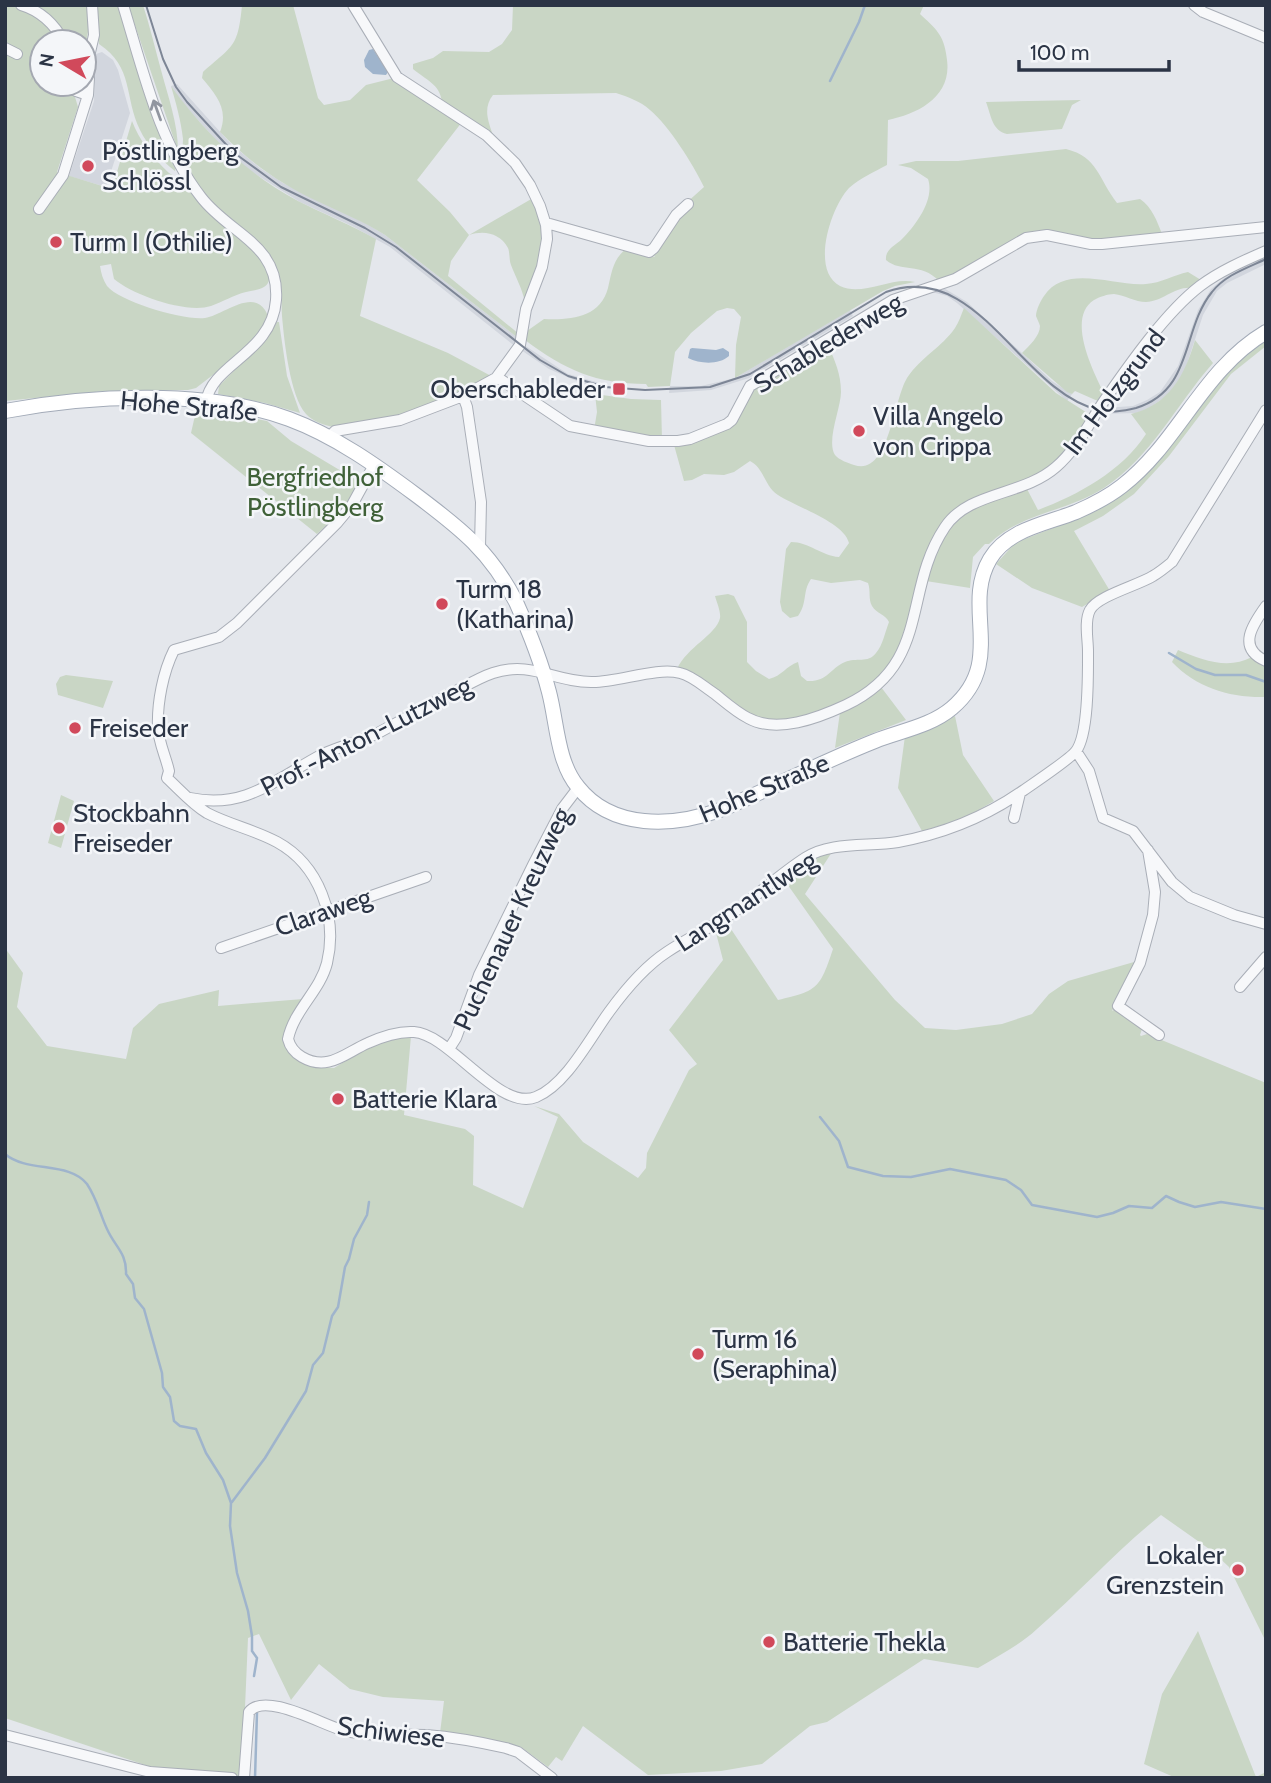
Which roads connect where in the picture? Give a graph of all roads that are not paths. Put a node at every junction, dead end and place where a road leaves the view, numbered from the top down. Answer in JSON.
{"nodes":[{"id":1,"x":21,"y":5,"type":"edge"},
{"id":2,"x":92,"y":5,"type":"edge"},
{"id":3,"x":123,"y":5,"type":"edge"},
{"id":4,"x":353,"y":5,"type":"edge"},
{"id":5,"x":1194,"y":5,"type":"edge"},
{"id":6,"x":55,"y":28,"type":"edge"},
{"id":7,"x":93,"y":28,"type":"edge"},
{"id":8,"x":1266,"y":38,"type":"edge"},
{"id":9,"x":5,"y":48,"type":"edge"},
{"id":10,"x":17,"y":54,"type":"dead end"},
{"id":11,"x":87,"y":98,"type":"edge"},
{"id":12,"x":688,"y":204,"type":"dead end"},
{"id":13,"x":39,"y":209,"type":"dead end"},
{"id":14,"x":546,"y":225,"type":"junction"},
{"id":15,"x":1266,"y":227,"type":"edge"},
{"id":16,"x":1266,"y":251,"type":"edge"},
{"id":17,"x":1266,"y":332,"type":"edge"},
{"id":18,"x":497,"y":377,"type":"junction"},
{"id":19,"x":463,"y":396,"type":"junction"},
{"id":20,"x":206,"y":402,"type":"junction"},
{"id":21,"x":1266,"y":410,"type":"edge"},
{"id":22,"x":5,"y":411,"type":"edge"},
{"id":23,"x":328,"y":438,"type":"junction"},
{"id":24,"x":374,"y":465,"type":"junction"},
{"id":25,"x":480,"y":548,"type":"junction"},
{"id":26,"x":1266,"y":606,"type":"edge"},
{"id":27,"x":1266,"y":661,"type":"edge"},
{"id":28,"x":543,"y":671,"type":"junction"},
{"id":29,"x":1076,"y":751,"type":"junction"},
{"id":30,"x":578,"y":788,"type":"junction"},
{"id":31,"x":1020,"y":793,"type":"junction"},
{"id":32,"x":189,"y":798,"type":"junction"},
{"id":33,"x":219,"y":802,"type":"junction"},
{"id":34,"x":216,"y":817,"type":"junction"},
{"id":35,"x":1014,"y":818,"type":"dead end"},
{"id":36,"x":1148,"y":849,"type":"junction"},
{"id":37,"x":426,"y":877,"type":"dead end"},
{"id":38,"x":327,"y":911,"type":"junction"},
{"id":39,"x":1266,"y":925,"type":"edge"},
{"id":40,"x":221,"y":948,"type":"dead end"},
{"id":41,"x":1266,"y":957,"type":"edge"},
{"id":42,"x":1240,"y":987,"type":"dead end"},
{"id":43,"x":1159,"y":1035,"type":"dead end"},
{"id":44,"x":449,"y":1049,"type":"junction"},
{"id":45,"x":556,"y":1084,"type":"joint"},
{"id":46,"x":5,"y":1735,"type":"edge"},
{"id":47,"x":232,"y":1778,"type":"edge"},
{"id":48,"x":244,"y":1778,"type":"edge"},
{"id":49,"x":552,"y":1778,"type":"edge"}],
"edges":[{"from":1,"to":6,"type":"street"},
{"from":2,"to":7,"type":"street"},
{"from":20,"to":3,"type":"street","one_way":true},
{"from":4,"to":14,"type":"street"},
{"from":5,"to":8,"type":"street"},
{"from":9,"to":10,"type":"street"},
{"from":11,"to":13,"type":"street"},
{"from":12,"to":14,"type":"street"},
{"from":14,"to":18,"type":"street"},
{"from":15,"to":18,"type":"street","name":"Schablederweg"},
{"from":16,"to":28,"type":"street","name":"Im Holzgrund"},
{"from":17,"to":30,"type":"main road","name":"Hohe Straße"},
{"from":18,"to":19,"type":"street"},
{"from":19,"to":23,"type":"street"},
{"from":19,"to":25,"type":"street"},
{"from":20,"to":22,"type":"main road","name":"Hohe Straße"},
{"from":20,"to":23,"type":"main road","name":"Hohe Straße"},
{"from":21,"to":29,"type":"street"},
{"from":23,"to":24,"type":"main road","name":"Hohe Straße"},
{"from":24,"to":25,"type":"main road","name":"Hohe Straße"},
{"from":24,"to":32,"type":"street"},
{"from":25,"to":28,"type":"main road","name":"Hohe Straße"},
{"from":26,"to":27,"type":"street"},
{"from":28,"to":30,"type":"main road","name":"Hohe Straße"},
{"from":28,"to":33,"type":"street","name":"Prof.-Anton-Lutzweg"},
{"from":29,"to":31,"type":"street","name":"Langmantlweg"},
{"from":29,"to":36,"type":"street"},
{"from":30,"to":44,"type":"street","name":"Puchenauer Kreuzweg"},
{"from":31,"to":35,"type":"street"},
{"from":31,"to":45,"type":"street","name":"Langmantlweg"},
{"from":32,"to":33,"type":"street","name":"Prof.-Anton-Lutzweg"},
{"from":32,"to":34,"type":"street"},
{"from":33,"to":34,"type":"street"},
{"from":34,"to":38,"type":"street"},
{"from":36,"to":39,"type":"street"},
{"from":36,"to":43,"type":"street"},
{"from":37,"to":38,"type":"street","name":"Claraweg"},
{"from":38,"to":40,"type":"street","name":"Claraweg"},
{"from":38,"to":44,"type":"street"},
{"from":41,"to":42,"type":"street"},
{"from":44,"to":45,"type":"street","name":"Puchenauer Kreuzweg"},
{"from":46,"to":47,"type":"street"},
{"from":48,"to":49,"type":"street","name":"Schiwiese"}]}
